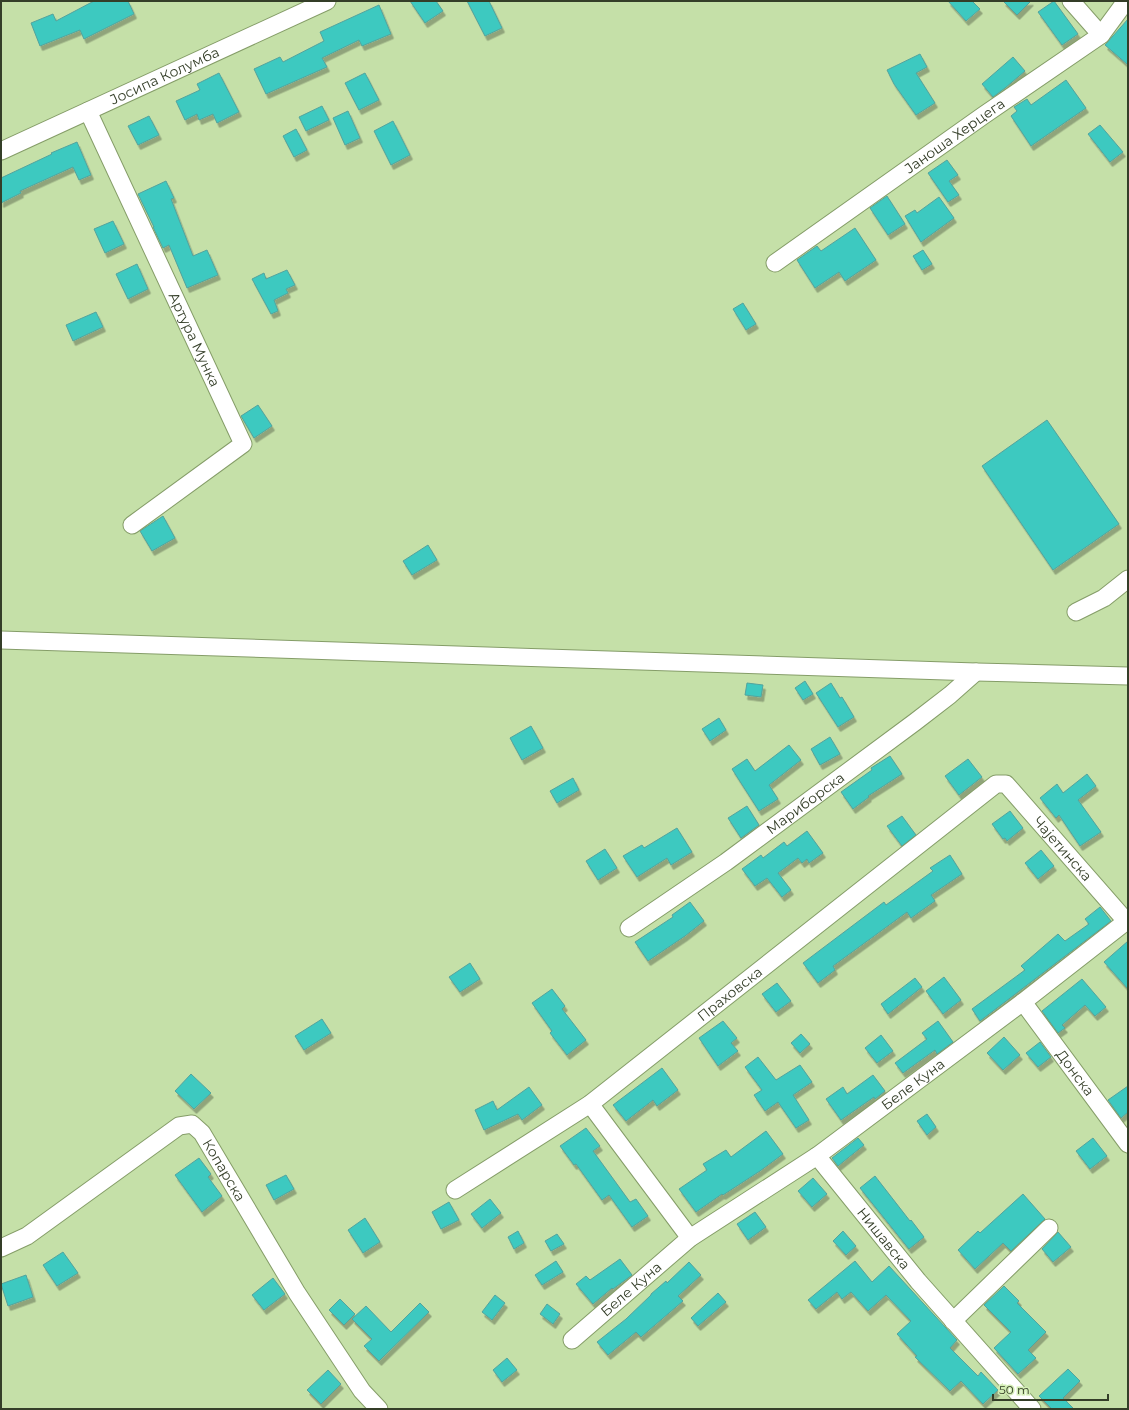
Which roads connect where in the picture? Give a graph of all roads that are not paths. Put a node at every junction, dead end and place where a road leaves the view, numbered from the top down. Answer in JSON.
{"nodes":[{"id":1,"x":327,"y":1,"type":"edge"},
{"id":2,"x":1071,"y":1,"type":"edge"},
{"id":3,"x":1126,"y":1,"type":"edge"},
{"id":4,"x":1102,"y":36,"type":"junction"},
{"id":5,"x":88,"y":111,"type":"junction"},
{"id":6,"x":1,"y":151,"type":"edge"},
{"id":7,"x":775,"y":263,"type":"dead end"},
{"id":8,"x":132,"y":525,"type":"dead end"},
{"id":9,"x":1128,"y":579,"type":"edge"},
{"id":10,"x":1076,"y":612,"type":"dead end"},
{"id":11,"x":1,"y":640,"type":"edge"},
{"id":12,"x":976,"y":672,"type":"junction"},
{"id":13,"x":1128,"y":676,"type":"edge"},
{"id":14,"x":996,"y":784,"type":"joint"},
{"id":15,"x":1127,"y":921,"type":"edge"},
{"id":16,"x":629,"y":928,"type":"dead end"},
{"id":17,"x":1023,"y":1002,"type":"junction"},
{"id":18,"x":590,"y":1104,"type":"junction"},
{"id":19,"x":1128,"y":1144,"type":"edge"},
{"id":20,"x":817,"y":1156,"type":"junction"},
{"id":21,"x":455,"y":1190,"type":"dead end"},
{"id":22,"x":1049,"y":1228,"type":"dead end"},
{"id":23,"x":690,"y":1238,"type":"junction"},
{"id":24,"x":1,"y":1248,"type":"edge"},
{"id":25,"x":953,"y":1321,"type":"junction"},
{"id":26,"x":572,"y":1340,"type":"dead end"},
{"id":27,"x":379,"y":1409,"type":"edge"},
{"id":28,"x":1032,"y":1409,"type":"edge"}],
"edges":[{"from":1,"to":5,"type":"street","name":"Јосипа Колумба"},
{"from":2,"to":4,"type":"street"},
{"from":3,"to":4,"type":"street","name":"Јаноша Херцега"},
{"from":4,"to":7,"type":"street","name":"Јаноша Херцега"},
{"from":5,"to":6,"type":"street","name":"Јосипа Колумба"},
{"from":5,"to":8,"type":"street","name":"Артура Мунка"},
{"from":9,"to":10,"type":"street"},
{"from":11,"to":12,"type":"street"},
{"from":12,"to":13,"type":"street"},
{"from":12,"to":16,"type":"street","name":"Мариборска"},
{"from":14,"to":15,"type":"street","name":"Чајетинска"},
{"from":14,"to":18,"type":"street","name":"Праховска"},
{"from":15,"to":17,"type":"street","name":"Беле Куна"},
{"from":17,"to":19,"type":"street","name":"Донска"},
{"from":17,"to":20,"type":"street","name":"Беле Куна"},
{"from":18,"to":21,"type":"street","name":"Праховска"},
{"from":18,"to":23,"type":"street"},
{"from":20,"to":23,"type":"street","name":"Беле Куна"},
{"from":20,"to":25,"type":"street","name":"Нишавска"},
{"from":22,"to":25,"type":"street"},
{"from":23,"to":26,"type":"street","name":"Беле Куна"},
{"from":24,"to":27,"type":"street","name":"Копарска"},
{"from":25,"to":28,"type":"street","name":"Нишавска"}]}
